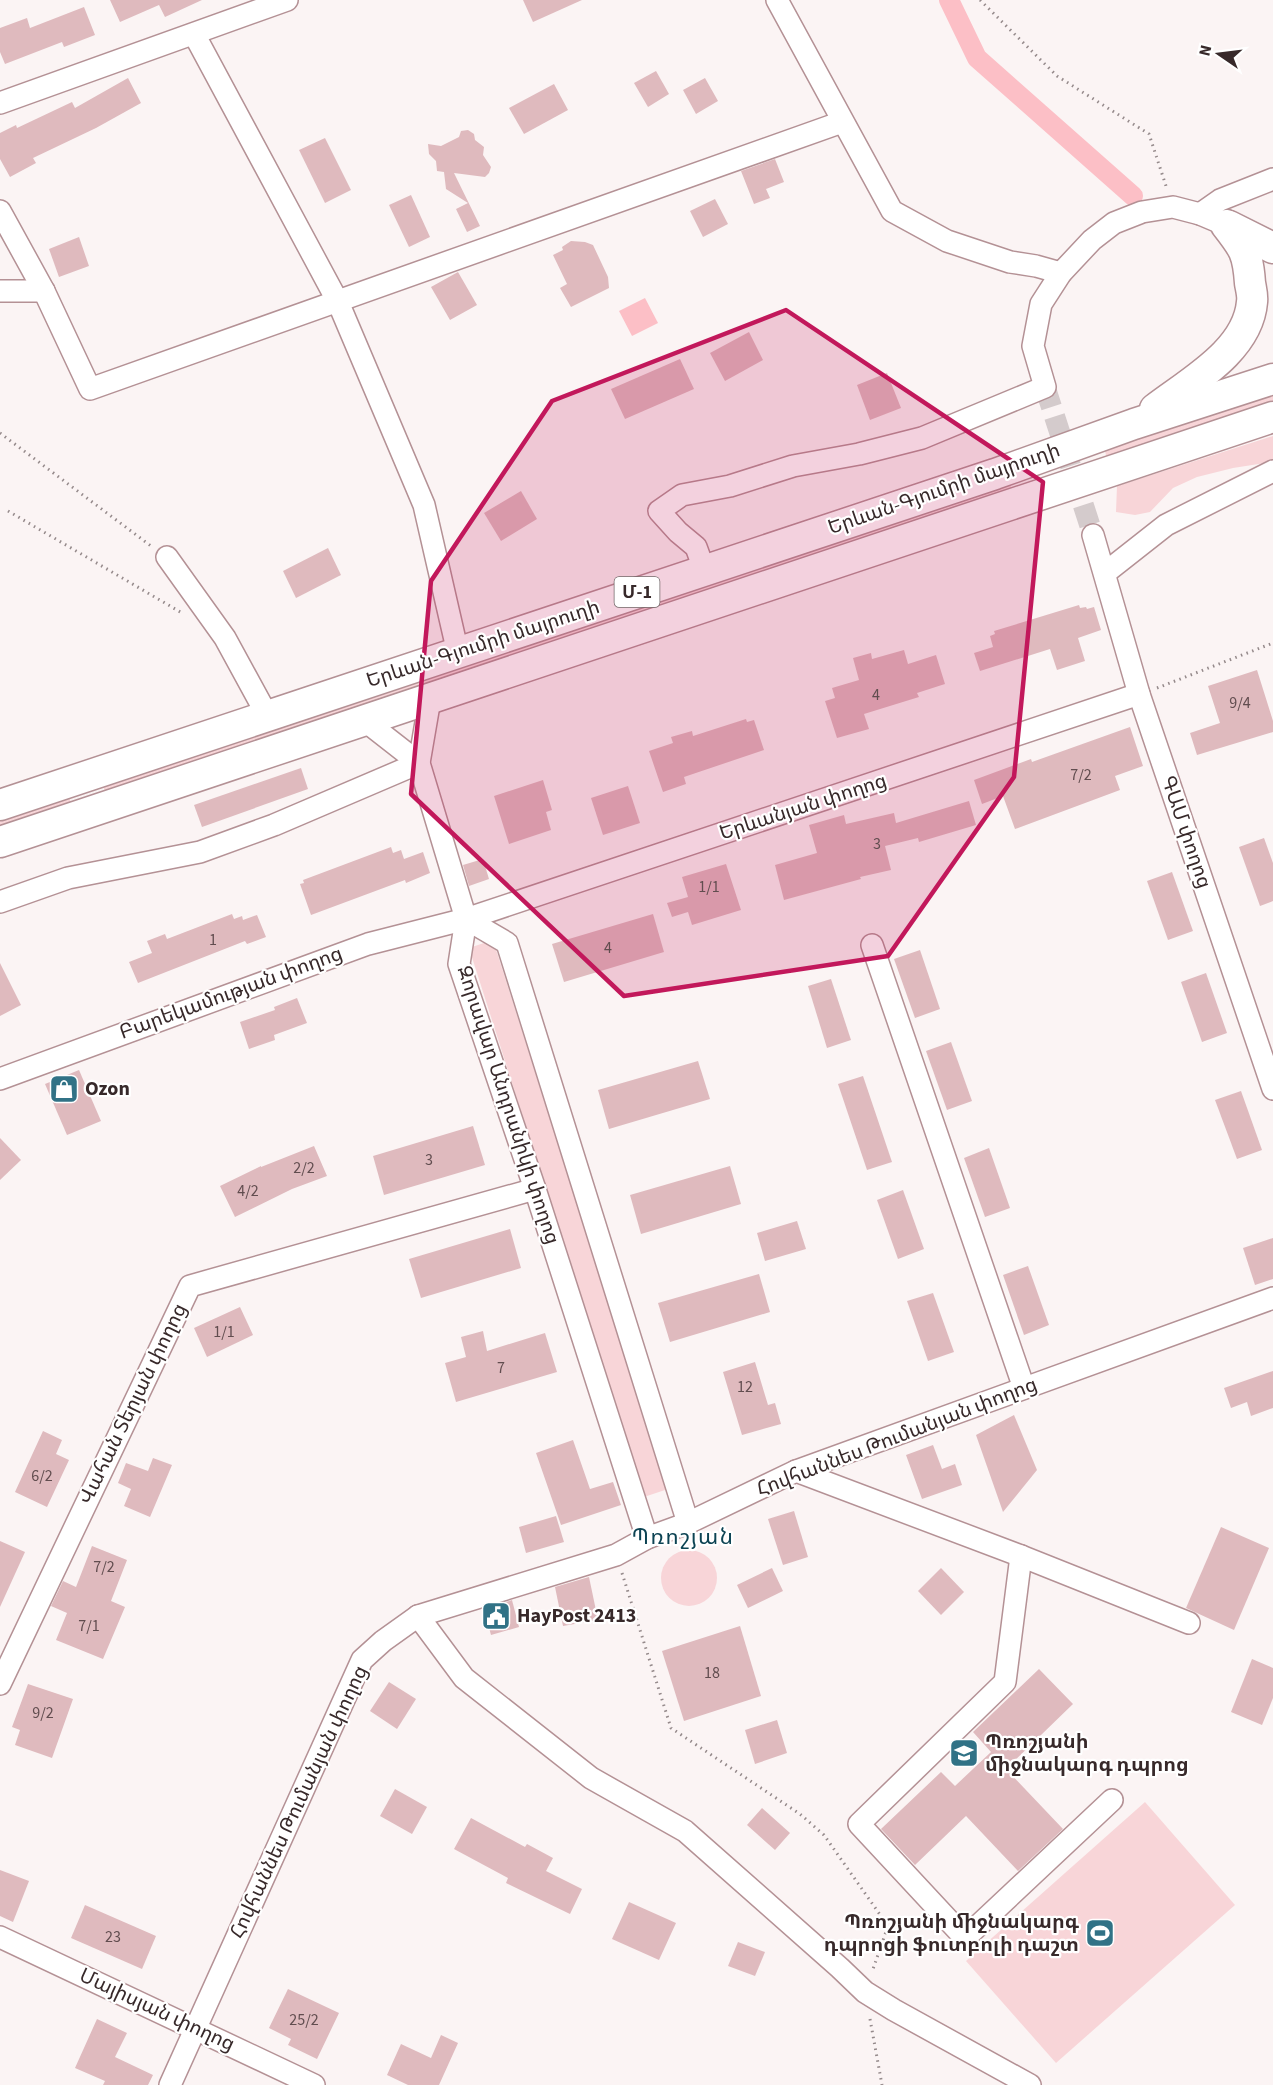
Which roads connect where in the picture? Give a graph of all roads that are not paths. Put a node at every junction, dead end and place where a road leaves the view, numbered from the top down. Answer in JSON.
{"nodes":[{"id":1,"x":287,"y":0,"type":"edge"},
{"id":2,"x":777,"y":0,"type":"edge"},
{"id":3,"x":194,"y":34,"type":"junction"},
{"id":4,"x":0,"y":103,"type":"edge"},
{"id":5,"x":842,"y":122,"type":"junction"},
{"id":6,"x":1273,"y":179,"type":"edge"},
{"id":7,"x":0,"y":212,"type":"edge"},
{"id":8,"x":1213,"y":219,"type":"junction"},
{"id":9,"x":1273,"y":248,"type":"edge"},
{"id":10,"x":1061,"y":273,"type":"junction"},
{"id":11,"x":0,"y":291,"type":"edge"},
{"id":12,"x":44,"y":291,"type":"junction"},
{"id":13,"x":338,"y":302,"type":"junction"},
{"id":14,"x":1273,"y":379,"type":"edge"},
{"id":15,"x":1273,"y":417,"type":"edge"},
{"id":16,"x":1134,"y":424,"type":"junction"},
{"id":17,"x":1273,"y":471,"type":"edge"},
{"id":18,"x":1093,"y":535,"type":"tunnel mouth"},
{"id":19,"x":167,"y":557,"type":"road end"},
{"id":20,"x":705,"y":569,"type":"junction"},
{"id":21,"x":1105,"y":573,"type":"junction"},
{"id":22,"x":458,"y":653,"type":"junction"},
{"id":23,"x":1139,"y":694,"type":"junction"},
{"id":24,"x":430,"y":699,"type":"junction"},
{"id":25,"x":267,"y":715,"type":"junction"},
{"id":26,"x":364,"y":720,"type":"junction"},
{"id":27,"x":419,"y":763,"type":"junction"},
{"id":28,"x":80,"y":778,"type":"junction"},
{"id":29,"x":0,"y":805,"type":"edge"},
{"id":30,"x":92,"y":811,"type":"junction"},
{"id":31,"x":0,"y":842,"type":"edge"},
{"id":32,"x":0,"y":902,"type":"edge"},
{"id":33,"x":466,"y":919,"type":"junction"},
{"id":34,"x":872,"y":945,"type":"dead end"},
{"id":35,"x":0,"y":1079,"type":"edge"},
{"id":36,"x":1273,"y":1089,"type":"edge"},
{"id":37,"x":535,"y":1189,"type":"junction"},
{"id":38,"x":1273,"y":1298,"type":"edge"},
{"id":39,"x":1024,"y":1388,"type":"junction"},
{"id":40,"x":796,"y":1471,"type":"junction"},
{"id":41,"x":688,"y":1523,"type":"junction"},
{"id":42,"x":647,"y":1538,"type":"junction"},
{"id":43,"x":1021,"y":1556,"type":"junction"},
{"id":44,"x":418,"y":1616,"type":"junction"},
{"id":45,"x":1189,"y":1623,"type":"dead end"},
{"id":46,"x":0,"y":1684,"type":"edge"},
{"id":47,"x":1112,"y":1800,"type":"dead end"},
{"id":48,"x":0,"y":1937,"type":"edge"},
{"id":49,"x":196,"y":2028,"type":"junction"},
{"id":50,"x":170,"y":2085,"type":"edge"},
{"id":51,"x":314,"y":2085,"type":"edge"},
{"id":52,"x":1030,"y":2085,"type":"edge"}],
"edges":[{"from":1,"to":3,"type":"street"},
{"from":2,"to":5,"type":"street"},
{"from":3,"to":4,"type":"street"},
{"from":3,"to":13,"type":"street"},
{"from":5,"to":10,"type":"street"},
{"from":5,"to":13,"type":"street"},
{"from":6,"to":8,"type":"street"},
{"from":7,"to":12,"type":"street"},
{"from":8,"to":9,"type":"highway"},
{"from":8,"to":10,"type":"street"},
{"from":8,"to":16,"type":"highway"},
{"from":10,"to":20,"type":"street"},
{"from":11,"to":12,"type":"street"},
{"from":12,"to":13,"type":"street"},
{"from":13,"to":22,"type":"street"},
{"from":14,"to":16,"type":"highway","name":"Երևան-Գյումրի մայրուղի","number":"Մ-1"},
{"from":15,"to":24,"type":"highway","name":"Երևան-Գյումրի մայրուղի","number":"Մ-1"},
{"from":16,"to":20,"type":"highway","name":"Երևան-Գյումրի մայրուղի","number":"Մ-1"},
{"from":17,"to":21,"type":"street"},
{"from":18,"to":21,"type":"street","name":"ԳԱՄ փողոց"},
{"from":19,"to":25,"type":"street"},
{"from":20,"to":22,"type":"highway","name":"Երևան-Գյումրի մայրուղի","number":"Մ-1"},
{"from":21,"to":23,"type":"street","name":"ԳԱՄ փողոց"},
{"from":22,"to":25,"type":"highway","name":"Երևան-Գյումրի մայրուղի","number":"Մ-1"},
{"from":23,"to":33,"type":"street","name":"Երևանյան փողոց"},
{"from":23,"to":36,"type":"street","name":"ԳԱՄ փողոց"},
{"from":24,"to":26,"type":"highway","name":"Երևան-Գյումրի մայրուղի","number":"Մ-1"},
{"from":24,"to":27,"type":"street"},
{"from":25,"to":28,"type":"highway","name":"Երևան-Գյումրի մայրուղի","number":"Մ-1"},
{"from":26,"to":27,"type":"street"},
{"from":26,"to":30,"type":"highway","name":"Երևան-Գյումրի մայրուղի","number":"Մ-1"},
{"from":27,"to":32,"type":"street"},
{"from":27,"to":33,"type":"street"},
{"from":28,"to":29,"type":"highway","name":"Երևան-Գյումրի մայրուղի","number":"Մ-1"},
{"from":28,"to":30,"type":"highway"},
{"from":30,"to":31,"type":"highway","name":"Երևան-Գյումրի մայրուղի","number":"Մ-1"},
{"from":33,"to":35,"type":"street","name":"Բարեկամության փողոց"},
{"from":33,"to":37,"type":"street","name":"Զորավար Անդրանիկի փողոց"},
{"from":33,"to":41,"type":"street"},
{"from":34,"to":39,"type":"street"},
{"from":37,"to":42,"type":"street","name":"Զորավար Անդրանիկի փողոց"},
{"from":37,"to":46,"type":"street","name":"Վահան Տերյան փողոց"},
{"from":38,"to":39,"type":"street","name":"Հովհաննես Թումանյան փողոց"},
{"from":39,"to":40,"type":"street","name":"Հովհաննես Թումանյան փողոց"},
{"from":40,"to":41,"type":"street","name":"Հովհաննես Թումանյան փողոց"},
{"from":40,"to":43,"type":"street"},
{"from":41,"to":42,"type":"street","name":"Հովհաննես Թումանյան փողոց"},
{"from":42,"to":44,"type":"street","name":"Հովհաննես Թումանյան փողոց"},
{"from":43,"to":45,"type":"street"},
{"from":43,"to":47,"type":"street"},
{"from":44,"to":49,"type":"street","name":"Հովհաննես Թումանյան փողոց"},
{"from":44,"to":52,"type":"street"},
{"from":48,"to":49,"type":"street","name":"Մայիսյան փողոց"},
{"from":49,"to":50,"type":"street","name":"Հովհաննես Թումանյան փողոց"},
{"from":49,"to":51,"type":"street","name":"Մայիսյան փողոց"}]}
